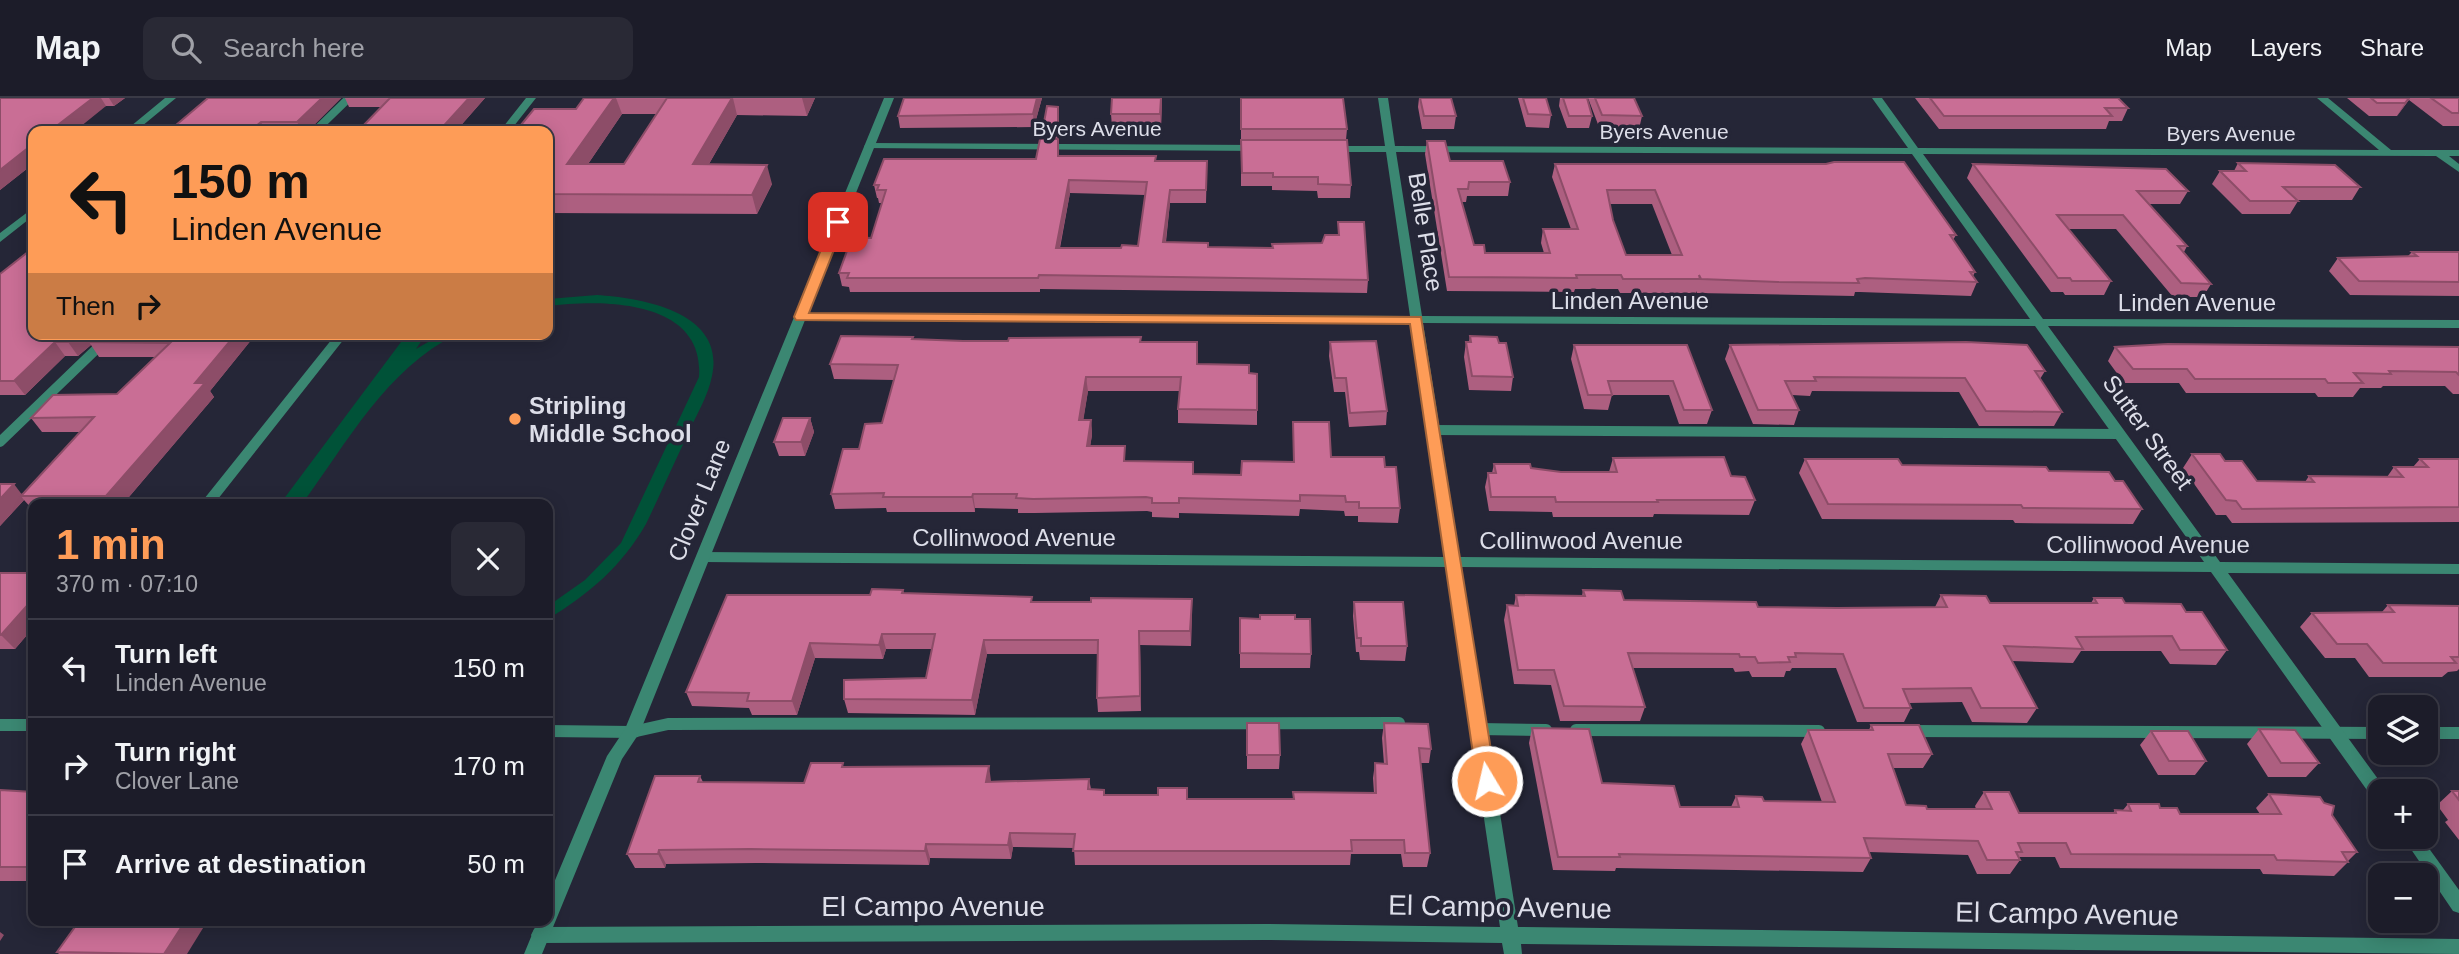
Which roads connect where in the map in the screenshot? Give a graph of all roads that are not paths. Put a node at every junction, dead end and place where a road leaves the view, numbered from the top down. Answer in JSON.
{"nodes":[{"id":1,"x":171,"y":98,"type":"edge"},
{"id":2,"x":349,"y":98,"type":"edge"},
{"id":3,"x":531,"y":98,"type":"edge"},
{"id":4,"x":889,"y":98,"type":"edge"},
{"id":5,"x":1383,"y":98,"type":"edge"},
{"id":6,"x":1877,"y":98,"type":"edge"},
{"id":7,"x":2322,"y":98,"type":"edge"},
{"id":8,"x":136,"y":126,"type":"edge"},
{"id":9,"x":320,"y":126,"type":"edge"},
{"id":10,"x":509,"y":126,"type":"edge"},
{"id":11,"x":869,"y":146,"type":"junction"},
{"id":12,"x":1267,"y":148,"type":"edge"},
{"id":13,"x":1322,"y":149,"type":"edge"},
{"id":14,"x":1391,"y":149,"type":"junction"},
{"id":15,"x":1913,"y":151,"type":"junction"},
{"id":16,"x":2389,"y":153,"type":"junction"},
{"id":17,"x":2439,"y":153,"type":"junction"},
{"id":18,"x":2459,"y":153,"type":"edge"},
{"id":19,"x":2459,"y":169,"type":"edge"},
{"id":20,"x":28,"y":215,"type":"edge"},
{"id":21,"x":0,"y":239,"type":"edge"},
{"id":22,"x":800,"y":317,"type":"junction"},
{"id":23,"x":1417,"y":320,"type":"junction"},
{"id":24,"x":2038,"y":323,"type":"junction"},
{"id":25,"x":2459,"y":324,"type":"edge"},
{"id":26,"x":106,"y":340,"type":"edge"},
{"id":27,"x":337,"y":340,"type":"edge"},
{"id":28,"x":1433,"y":430,"type":"junction"},
{"id":29,"x":2119,"y":434,"type":"junction"},
{"id":30,"x":0,"y":442,"type":"edge"},
{"id":31,"x":211,"y":499,"type":"edge"},
{"id":32,"x":702,"y":558,"type":"junction"},
{"id":33,"x":1454,"y":562,"type":"junction"},
{"id":34,"x":2216,"y":567,"type":"junction"},
{"id":35,"x":2459,"y":569,"type":"edge"},
{"id":36,"x":1399,"y":723,"type":"edge"},
{"id":37,"x":0,"y":724,"type":"edge"},
{"id":38,"x":28,"y":724,"type":"edge"},
{"id":39,"x":1479,"y":729,"type":"junction"},
{"id":40,"x":553,"y":731,"type":"edge"},
{"id":41,"x":1838,"y":731,"type":"edge"},
{"id":42,"x":1893,"y":731,"type":"edge"},
{"id":43,"x":632,"y":732,"type":"junction"},
{"id":44,"x":2335,"y":733,"type":"junction"},
{"id":45,"x":2368,"y":733,"type":"edge"},
{"id":46,"x":2438,"y":733,"type":"edge"},
{"id":47,"x":2459,"y":733,"type":"edge"},
{"id":48,"x":2368,"y":779,"type":"edge"},
{"id":49,"x":2419,"y":849,"type":"edge"},
{"id":50,"x":553,"y":905,"type":"edge"},
{"id":51,"x":2459,"y":905,"type":"edge"},
{"id":52,"x":553,"y":924,"type":"edge"},
{"id":53,"x":544,"y":926,"type":"edge"},
{"id":54,"x":1512,"y":945,"type":"edge"},
{"id":55,"x":2459,"y":947,"type":"edge"},
{"id":56,"x":533,"y":954,"type":"edge"}],
"edges":[{"from":1,"to":8,"type":"street"},
{"from":2,"to":9,"type":"lane"},
{"from":3,"to":10,"type":"street"},
{"from":4,"to":11,"type":"street","name":"Clover Lane"},
{"from":5,"to":14,"type":"street","name":"Belle Place"},
{"from":6,"to":15,"type":"street","name":"Sutter Street"},
{"from":7,"to":16,"type":"street"},
{"from":11,"to":12,"type":"street","name":"Byers Avenue"},
{"from":11,"to":22,"type":"street","name":"Clover Lane"},
{"from":13,"to":14,"type":"street","name":"Byers Avenue"},
{"from":14,"to":15,"type":"street","name":"Byers Avenue"},
{"from":14,"to":23,"type":"street","name":"Belle Place"},
{"from":15,"to":16,"type":"street","name":"Byers Avenue"},
{"from":15,"to":24,"type":"street","name":"Sutter Street"},
{"from":16,"to":17,"type":"street","name":"Byers Avenue"},
{"from":17,"to":18,"type":"street","name":"Byers Avenue"},
{"from":17,"to":19,"type":"street"},
{"from":20,"to":21,"type":"street"},
{"from":22,"to":23,"type":"street","name":"Linden Avenue"},
{"from":22,"to":32,"type":"street","name":"Clover Lane"},
{"from":23,"to":24,"type":"street","name":"Linden Avenue"},
{"from":23,"to":28,"type":"street","name":"Belle Place"},
{"from":24,"to":25,"type":"street","name":"Linden Avenue"},
{"from":24,"to":29,"type":"street","name":"Sutter Street"},
{"from":26,"to":30,"type":"lane"},
{"from":27,"to":31,"type":"street"},
{"from":28,"to":29,"type":"lane"},
{"from":28,"to":33,"type":"street","name":"Belle Place"},
{"from":29,"to":34,"type":"street","name":"Sutter Street"},
{"from":32,"to":33,"type":"street","name":"Collinwood Avenue"},
{"from":32,"to":43,"type":"street","name":"Clover Lane"},
{"from":33,"to":34,"type":"street","name":"Collinwood Avenue"},
{"from":33,"to":39,"type":"street","name":"Belle Place"},
{"from":34,"to":35,"type":"street","name":"Collinwood Avenue"},
{"from":34,"to":44,"type":"street","name":"Sutter Street"},
{"from":36,"to":43,"type":"lane"},
{"from":37,"to":38,"type":"street"},
{"from":39,"to":41,"type":"lane"},
{"from":39,"to":54,"type":"street","name":"Belle Place"},
{"from":40,"to":43,"type":"street"},
{"from":42,"to":44,"type":"lane"},
{"from":43,"to":50,"type":"street","name":"Clover Lane"},
{"from":44,"to":45,"type":"lane"},
{"from":44,"to":48,"type":"street","name":"Sutter Street"},
{"from":46,"to":47,"type":"lane"},
{"from":49,"to":51,"type":"street"},
{"from":52,"to":54,"type":"street","name":"El Campo Avenue"},
{"from":53,"to":56,"type":"street","name":"Clover Lane"},
{"from":54,"to":55,"type":"street","name":"El Campo Avenue"}]}
